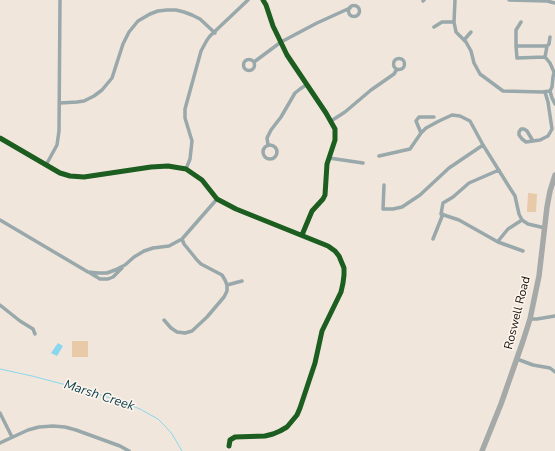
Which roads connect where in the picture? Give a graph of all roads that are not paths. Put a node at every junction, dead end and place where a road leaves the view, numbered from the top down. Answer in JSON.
{"nodes":[{"id":1,"x":60,"y":0,"type":"edge"},
{"id":2,"x":248,"y":0,"type":"edge"},
{"id":3,"x":263,"y":0,"type":"edge"},
{"id":4,"x":455,"y":0,"type":"edge"},
{"id":5,"x":509,"y":0,"type":"edge"},
{"id":6,"x":555,"y":3,"type":"edge"},
{"id":7,"x":350,"y":8,"type":"dead end"},
{"id":8,"x":454,"y":22,"type":"junction"},
{"id":9,"x":521,"y":22,"type":"dead end"},
{"id":10,"x":434,"y":27,"type":"dead end"},
{"id":11,"x":471,"y":32,"type":"dead end"},
{"id":12,"x":215,"y":33,"type":"junction"},
{"id":13,"x":550,"y":37,"type":"dead end"},
{"id":14,"x":464,"y":40,"type":"junction"},
{"id":15,"x":281,"y":42,"type":"junction"},
{"id":16,"x":516,"y":46,"type":"junction"},
{"id":17,"x":547,"y":46,"type":"junction"},
{"id":18,"x":546,"y":57,"type":"junction"},
{"id":19,"x":254,"y":62,"type":"dead end"},
{"id":20,"x":397,"y":70,"type":"dead end"},
{"id":21,"x":554,"y":72,"type":"edge"},
{"id":22,"x":306,"y":85,"type":"junction"},
{"id":23,"x":545,"y":92,"type":"junction"},
{"id":24,"x":550,"y":92,"type":"junction"},
{"id":25,"x":555,"y":96,"type":"edge"},
{"id":26,"x":60,"y":103,"type":"junction"},
{"id":27,"x":555,"y":104,"type":"edge"},
{"id":28,"x":434,"y":117,"type":"dead end"},
{"id":29,"x":331,"y":121,"type":"junction"},
{"id":30,"x":421,"y":133,"type":"junction"},
{"id":31,"x":0,"y":138,"type":"edge"},
{"id":32,"x":533,"y":141,"type":"dead end"},
{"id":33,"x":483,"y":145,"type":"junction"},
{"id":34,"x":268,"y":146,"type":"dead end"},
{"id":35,"x":379,"y":156,"type":"dead end"},
{"id":36,"x":330,"y":158,"type":"junction"},
{"id":37,"x":363,"y":163,"type":"dead end"},
{"id":38,"x":46,"y":165,"type":"junction"},
{"id":39,"x":186,"y":169,"type":"junction"},
{"id":40,"x":499,"y":170,"type":"junction"},
{"id":41,"x":555,"y":175,"type":"edge"},
{"id":42,"x":384,"y":185,"type":"dead end"},
{"id":43,"x":217,"y":199,"type":"junction"},
{"id":44,"x":443,"y":214,"type":"junction"},
{"id":45,"x":0,"y":220,"type":"edge"},
{"id":46,"x":522,"y":220,"type":"junction"},
{"id":47,"x":544,"y":228,"type":"junction"},
{"id":48,"x":302,"y":235,"type":"junction"},
{"id":49,"x":433,"y":239,"type":"dead end"},
{"id":50,"x":182,"y":240,"type":"junction"},
{"id":51,"x":498,"y":242,"type":"junction"},
{"id":52,"x":523,"y":251,"type":"dead end"},
{"id":53,"x":125,"y":265,"type":"junction"},
{"id":54,"x":88,"y":272,"type":"junction"},
{"id":55,"x":242,"y":281,"type":"dead end"},
{"id":56,"x":227,"y":285,"type":"junction"},
{"id":57,"x":0,"y":305,"type":"edge"},
{"id":58,"x":555,"y":316,"type":"edge"},
{"id":59,"x":530,"y":319,"type":"junction"},
{"id":60,"x":164,"y":320,"type":"dead end"},
{"id":61,"x":35,"y":334,"type":"dead end"},
{"id":62,"x":517,"y":359,"type":"junction"},
{"id":63,"x":555,"y":372,"type":"edge"},
{"id":64,"x":0,"y":413,"type":"edge"},
{"id":65,"x":12,"y":437,"type":"junction"},
{"id":66,"x":0,"y":443,"type":"edge"},
{"id":67,"x":229,"y":446,"type":"dead end"},
{"id":68,"x":129,"y":451,"type":"edge"},
{"id":69,"x":482,"y":451,"type":"edge"}],
"edges":[{"from":1,"to":26,"type":"street"},
{"from":2,"to":12,"type":"street"},
{"from":3,"to":15,"type":"street"},
{"from":4,"to":8,"type":"street"},
{"from":5,"to":6,"type":"street"},
{"from":7,"to":15,"type":"street"},
{"from":8,"to":10,"type":"street"},
{"from":8,"to":14,"type":"street"},
{"from":9,"to":16,"type":"street"},
{"from":11,"to":14,"type":"street"},
{"from":12,"to":26,"type":"street"},
{"from":12,"to":39,"type":"street"},
{"from":13,"to":17,"type":"street"},
{"from":14,"to":23,"type":"street"},
{"from":15,"to":19,"type":"street"},
{"from":15,"to":22,"type":"street"},
{"from":16,"to":17,"type":"street"},
{"from":16,"to":18,"type":"street"},
{"from":17,"to":18,"type":"street"},
{"from":18,"to":21,"type":"street"},
{"from":20,"to":29,"type":"street"},
{"from":21,"to":24,"type":"street"},
{"from":22,"to":29,"type":"street"},
{"from":22,"to":34,"type":"street"},
{"from":23,"to":24,"type":"street"},
{"from":23,"to":32,"type":"street"},
{"from":24,"to":25,"type":"street"},
{"from":24,"to":27,"type":"street"},
{"from":26,"to":38,"type":"street"},
{"from":28,"to":30,"type":"street"},
{"from":29,"to":36,"type":"street"},
{"from":30,"to":33,"type":"street"},
{"from":30,"to":35,"type":"street"},
{"from":31,"to":38,"type":"street"},
{"from":33,"to":40,"type":"street"},
{"from":33,"to":42,"type":"street"},
{"from":36,"to":37,"type":"street"},
{"from":36,"to":48,"type":"street"},
{"from":38,"to":39,"type":"street"},
{"from":39,"to":43,"type":"street"},
{"from":40,"to":44,"type":"street"},
{"from":40,"to":46,"type":"street"},
{"from":41,"to":47,"type":"main road","name":"Roswell Road"},
{"from":43,"to":48,"type":"street"},
{"from":43,"to":50,"type":"street"},
{"from":44,"to":49,"type":"street"},
{"from":44,"to":51,"type":"street"},
{"from":45,"to":54,"type":"street"},
{"from":46,"to":47,"type":"street"},
{"from":46,"to":51,"type":"street"},
{"from":47,"to":59,"type":"main road","name":"Roswell Road"},
{"from":48,"to":67,"type":"street"},
{"from":50,"to":53,"type":"street"},
{"from":50,"to":56,"type":"street"},
{"from":51,"to":52,"type":"street"},
{"from":53,"to":54,"type":"street"},
{"from":53,"to":54,"type":"street"},
{"from":55,"to":56,"type":"street"},
{"from":56,"to":60,"type":"street"},
{"from":57,"to":61,"type":"street"},
{"from":58,"to":59,"type":"street"},
{"from":59,"to":62,"type":"main road","name":"Roswell Road"},
{"from":62,"to":63,"type":"street"},
{"from":62,"to":69,"type":"main road","name":"Roswell Road"},
{"from":64,"to":65,"type":"street"},
{"from":65,"to":66,"type":"street"},
{"from":65,"to":68,"type":"street"}]}
